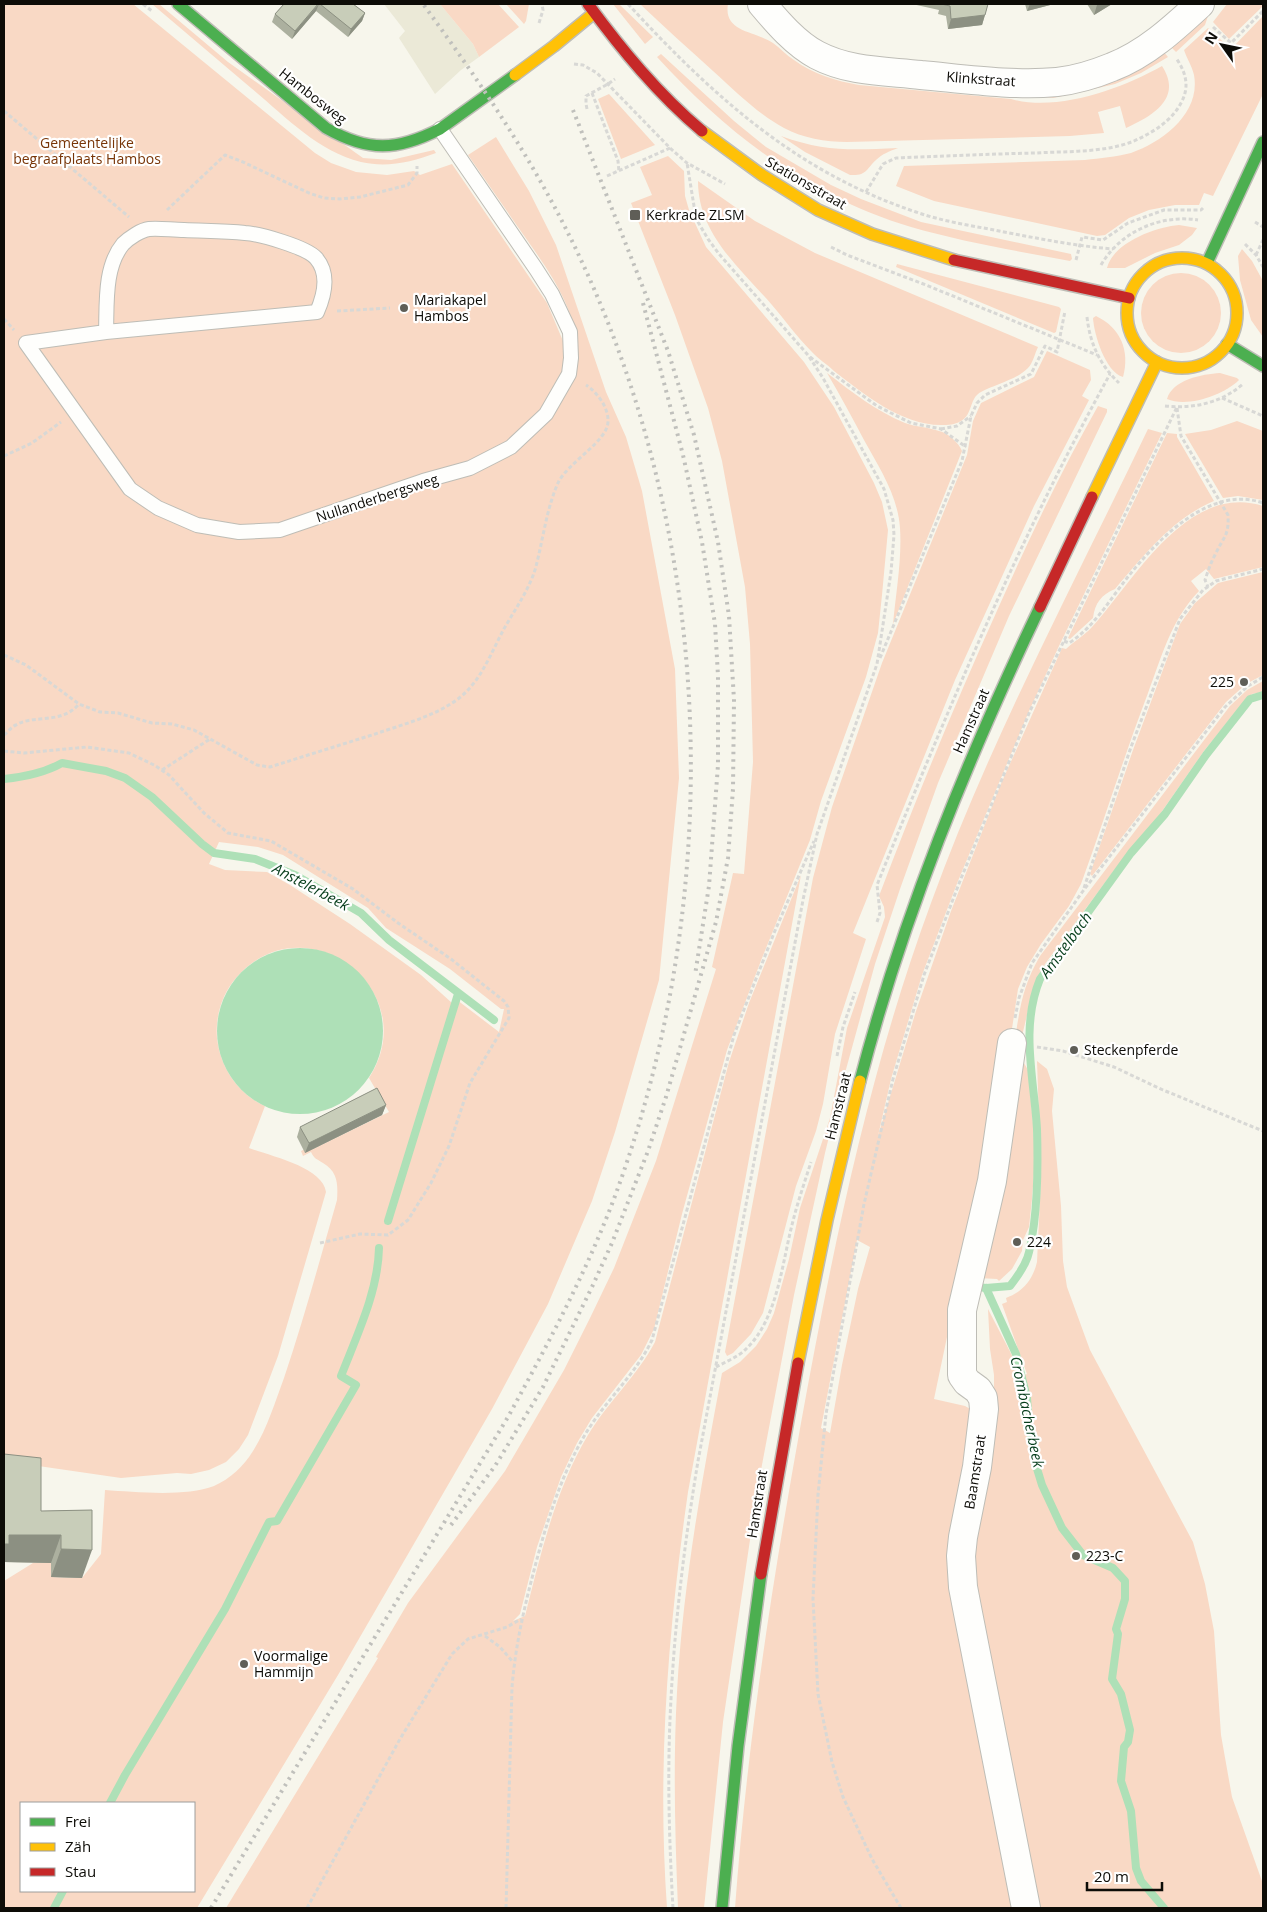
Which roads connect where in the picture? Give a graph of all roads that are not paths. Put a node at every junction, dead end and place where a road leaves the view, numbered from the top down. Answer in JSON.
{"nodes":[{"id":1,"x":178,"y":4,"type":"edge"},
{"id":2,"x":762,"y":4,"type":"edge"},
{"id":3,"x":591,"y":8,"type":"edge"},
{"id":4,"x":1204,"y":13,"type":"edge"},
{"id":5,"x":440,"y":129,"type":"junction"},
{"id":6,"x":1263,"y":142,"type":"edge"},
{"id":7,"x":1207,"y":263,"type":"junction"},
{"id":8,"x":1129,"y":298,"type":"junction"},
{"id":9,"x":106,"y":332,"type":"junction"},
{"id":10,"x":1227,"y":344,"type":"junction"},
{"id":11,"x":1157,"y":362,"type":"junction"},
{"id":12,"x":1262,"y":365,"type":"edge"},
{"id":13,"x":1012,"y":1043,"type":"road end"},
{"id":14,"x":722,"y":1908,"type":"edge"},
{"id":15,"x":1026,"y":1908,"type":"edge"}],
"edges":[{"from":1,"to":5,"type":"main road","name":"Hambosweg"},
{"from":2,"to":4,"type":"street","name":"Klinkstraat"},
{"from":3,"to":5,"type":"main road","name":"Hambosweg"},
{"from":3,"to":8,"type":"main road","name":"Stationsstraat"},
{"from":5,"to":9,"type":"lane","name":"Nullanderbergsweg"},
{"from":6,"to":7,"type":"main road"},
{"from":7,"to":8,"type":"main road"},
{"from":7,"to":10,"type":"main road"},
{"from":8,"to":11,"type":"main road"},
{"from":9,"to":9,"type":"lane","name":"Nullanderbergsweg"},
{"from":10,"to":11,"type":"main road"},
{"from":10,"to":12,"type":"main road"},
{"from":11,"to":14,"type":"main road","name":"Hamstraat"},
{"from":13,"to":15,"type":"street","name":"Baamstraat"}]}
